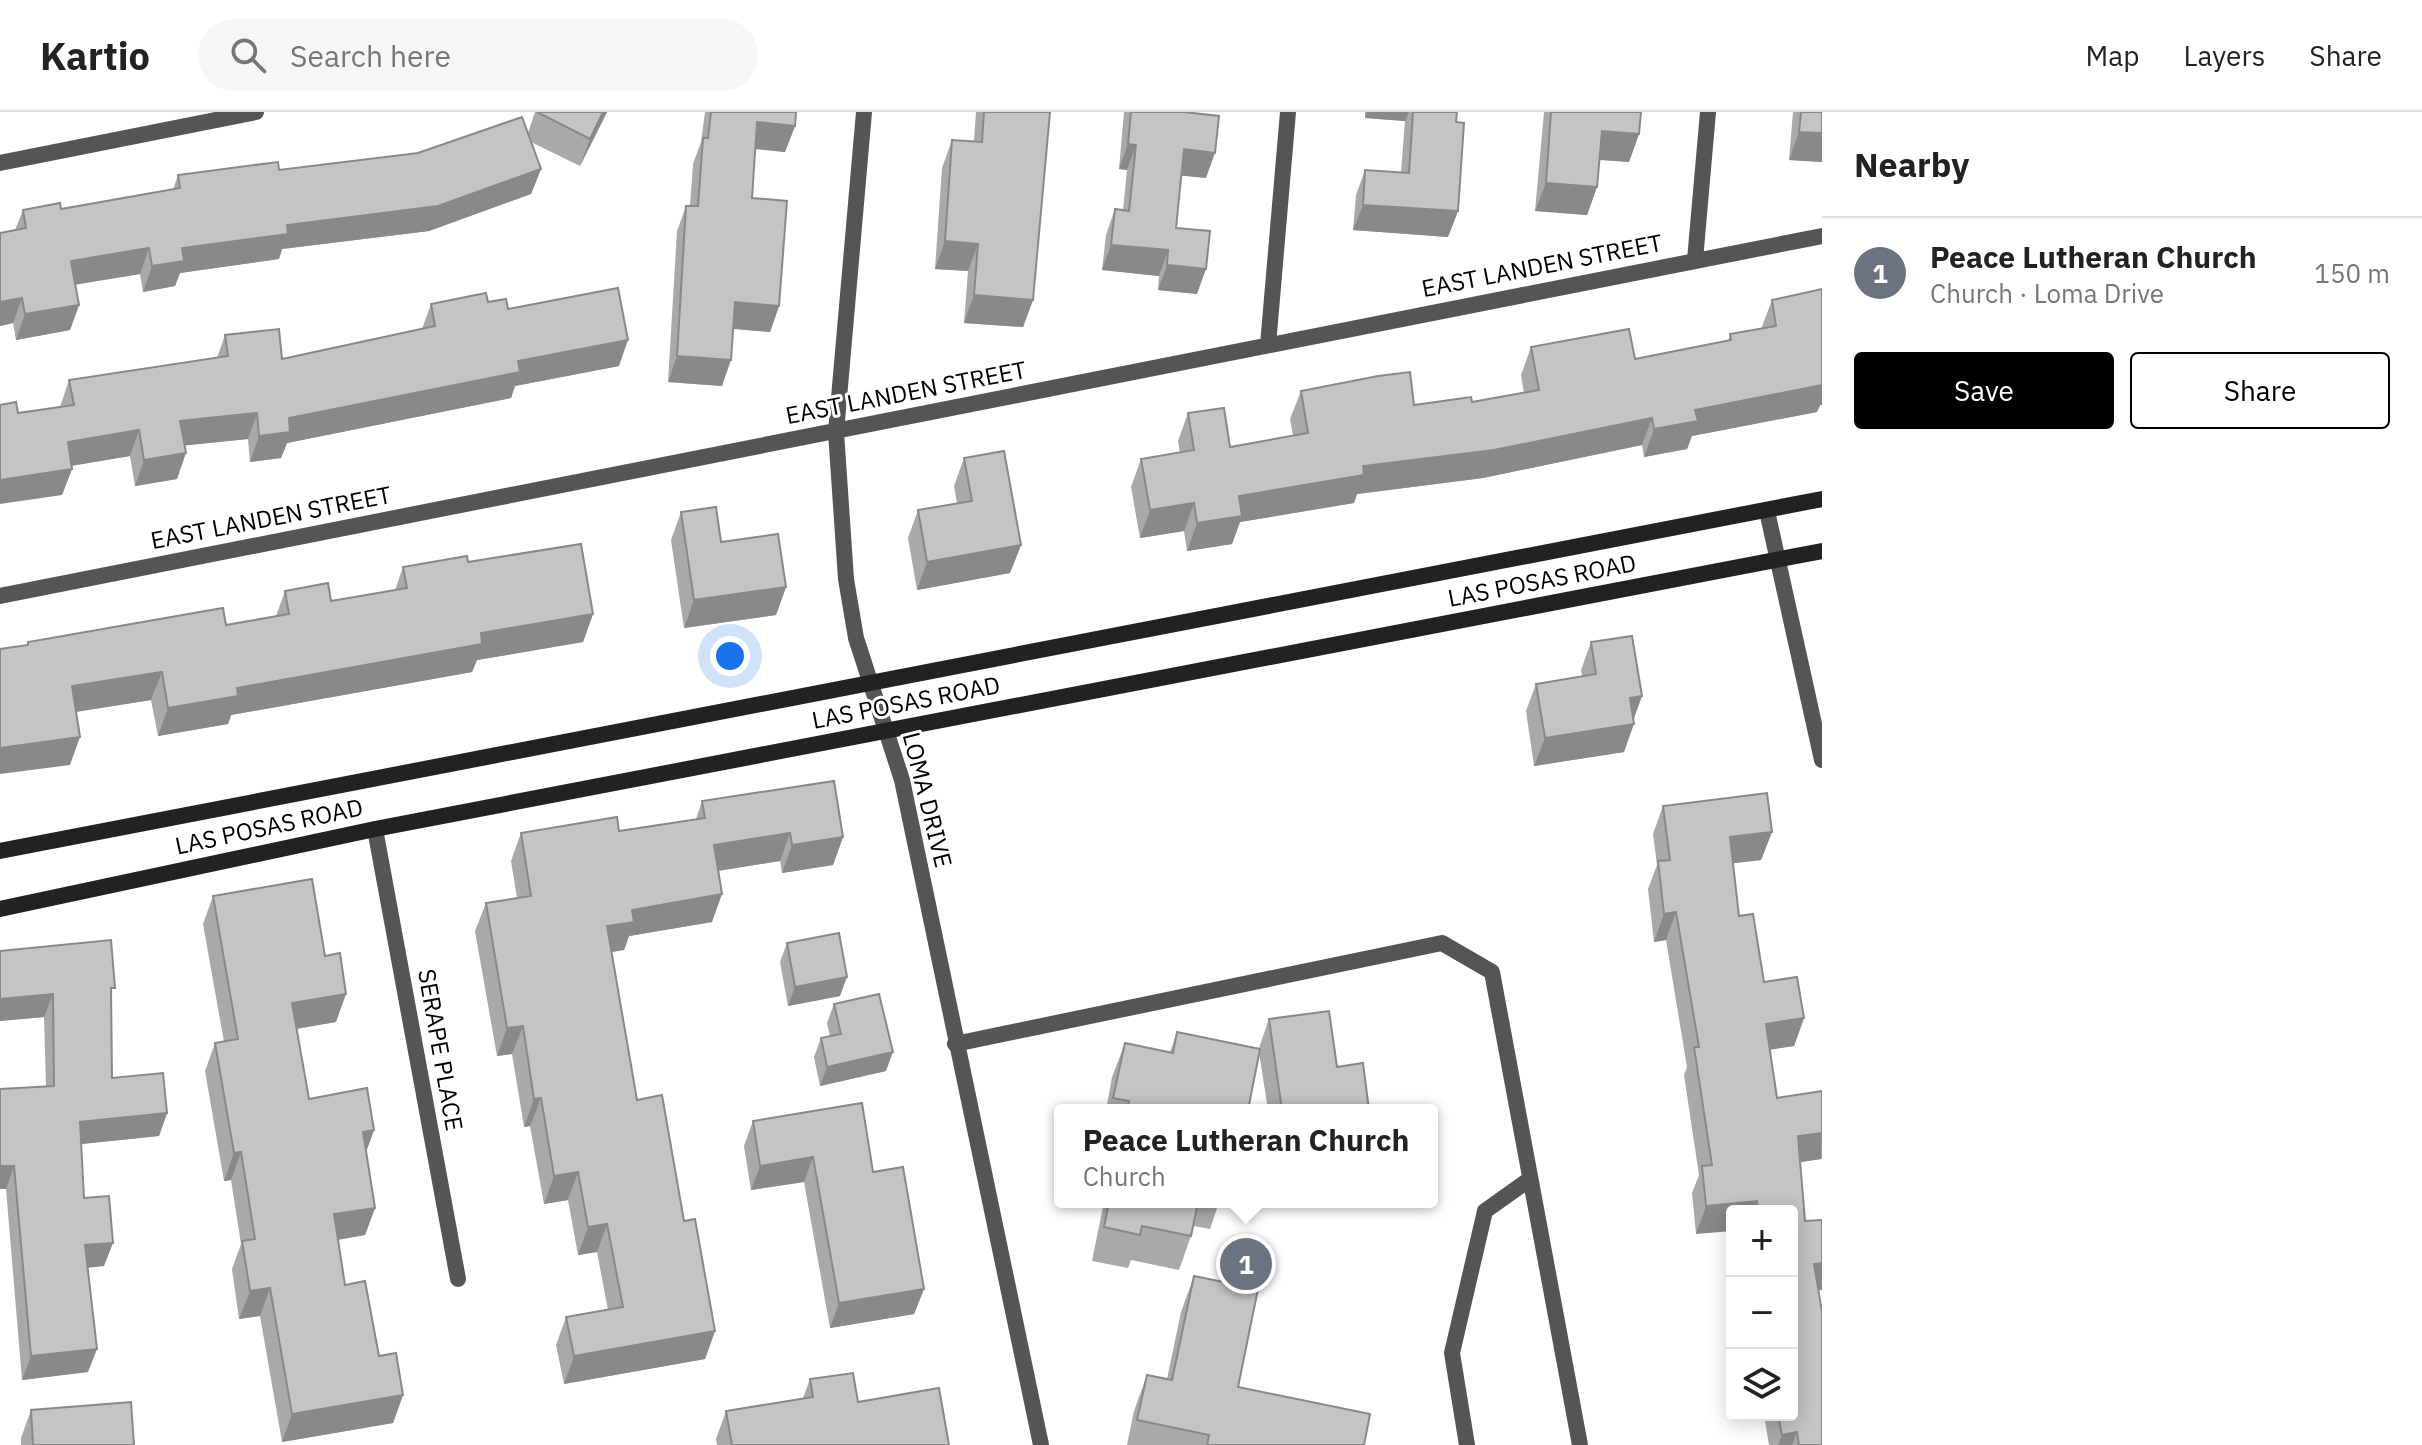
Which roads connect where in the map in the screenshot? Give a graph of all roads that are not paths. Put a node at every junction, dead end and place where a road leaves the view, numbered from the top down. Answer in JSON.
{"nodes":[{"id":1,"x":256,"y":112,"type":"edge"},
{"id":2,"x":864,"y":112,"type":"edge"},
{"id":3,"x":1288,"y":112,"type":"edge"},
{"id":4,"x":1708,"y":112,"type":"edge"},
{"id":5,"x":0,"y":163,"type":"edge"},
{"id":6,"x":1822,"y":236,"type":"edge"},
{"id":7,"x":1695,"y":260,"type":"junction"},
{"id":8,"x":1268,"y":345,"type":"junction"},
{"id":9,"x":836,"y":432,"type":"junction"},
{"id":10,"x":1822,"y":499,"type":"edge"},
{"id":11,"x":1767,"y":511,"type":"junction"},
{"id":12,"x":1822,"y":551,"type":"edge"},
{"id":13,"x":1778,"y":560,"type":"junction"},
{"id":14,"x":0,"y":596,"type":"edge"},
{"id":15,"x":870,"y":681,"type":"junction"},
{"id":16,"x":886,"y":732,"type":"junction"},
{"id":17,"x":1822,"y":760,"type":"edge"},
{"id":18,"x":375,"y":829,"type":"junction"},
{"id":19,"x":0,"y":851,"type":"edge"},
{"id":20,"x":0,"y":909,"type":"edge"},
{"id":21,"x":955,"y":1044,"type":"junction"},
{"id":22,"x":1530,"y":1179,"type":"junction"},
{"id":23,"x":458,"y":1279,"type":"dead end"},
{"id":24,"x":1041,"y":1445,"type":"edge"},
{"id":25,"x":1467,"y":1445,"type":"edge"},
{"id":26,"x":1580,"y":1445,"type":"edge"}],
"edges":[{"from":1,"to":5,"type":"street"},
{"from":2,"to":9,"type":"street","name":"LOMA DRIVE"},
{"from":3,"to":8,"type":"street"},
{"from":4,"to":7,"type":"street"},
{"from":6,"to":7,"type":"street","name":"EAST LANDEN STREET"},
{"from":7,"to":8,"type":"street","name":"EAST LANDEN STREET"},
{"from":8,"to":9,"type":"street","name":"EAST LANDEN STREET"},
{"from":9,"to":14,"type":"street","name":"EAST LANDEN STREET"},
{"from":9,"to":15,"type":"street","name":"LOMA DRIVE"},
{"from":10,"to":11,"type":"main road","name":"LAS POSAS ROAD"},
{"from":11,"to":13,"type":"street"},
{"from":11,"to":15,"type":"main road","name":"LAS POSAS ROAD"},
{"from":12,"to":13,"type":"main road","name":"LAS POSAS ROAD"},
{"from":13,"to":16,"type":"main road","name":"LAS POSAS ROAD"},
{"from":13,"to":17,"type":"street"},
{"from":15,"to":16,"type":"street","name":"LOMA DRIVE"},
{"from":15,"to":19,"type":"main road","name":"LAS POSAS ROAD"},
{"from":16,"to":18,"type":"main road","name":"LAS POSAS ROAD"},
{"from":16,"to":21,"type":"street","name":"LOMA DRIVE"},
{"from":18,"to":20,"type":"main road","name":"LAS POSAS ROAD"},
{"from":18,"to":23,"type":"street","name":"SERAPE PLACE"},
{"from":21,"to":22,"type":"street"},
{"from":21,"to":24,"type":"street","name":"LOMA DRIVE"},
{"from":22,"to":25,"type":"street"},
{"from":22,"to":26,"type":"street"}]}
